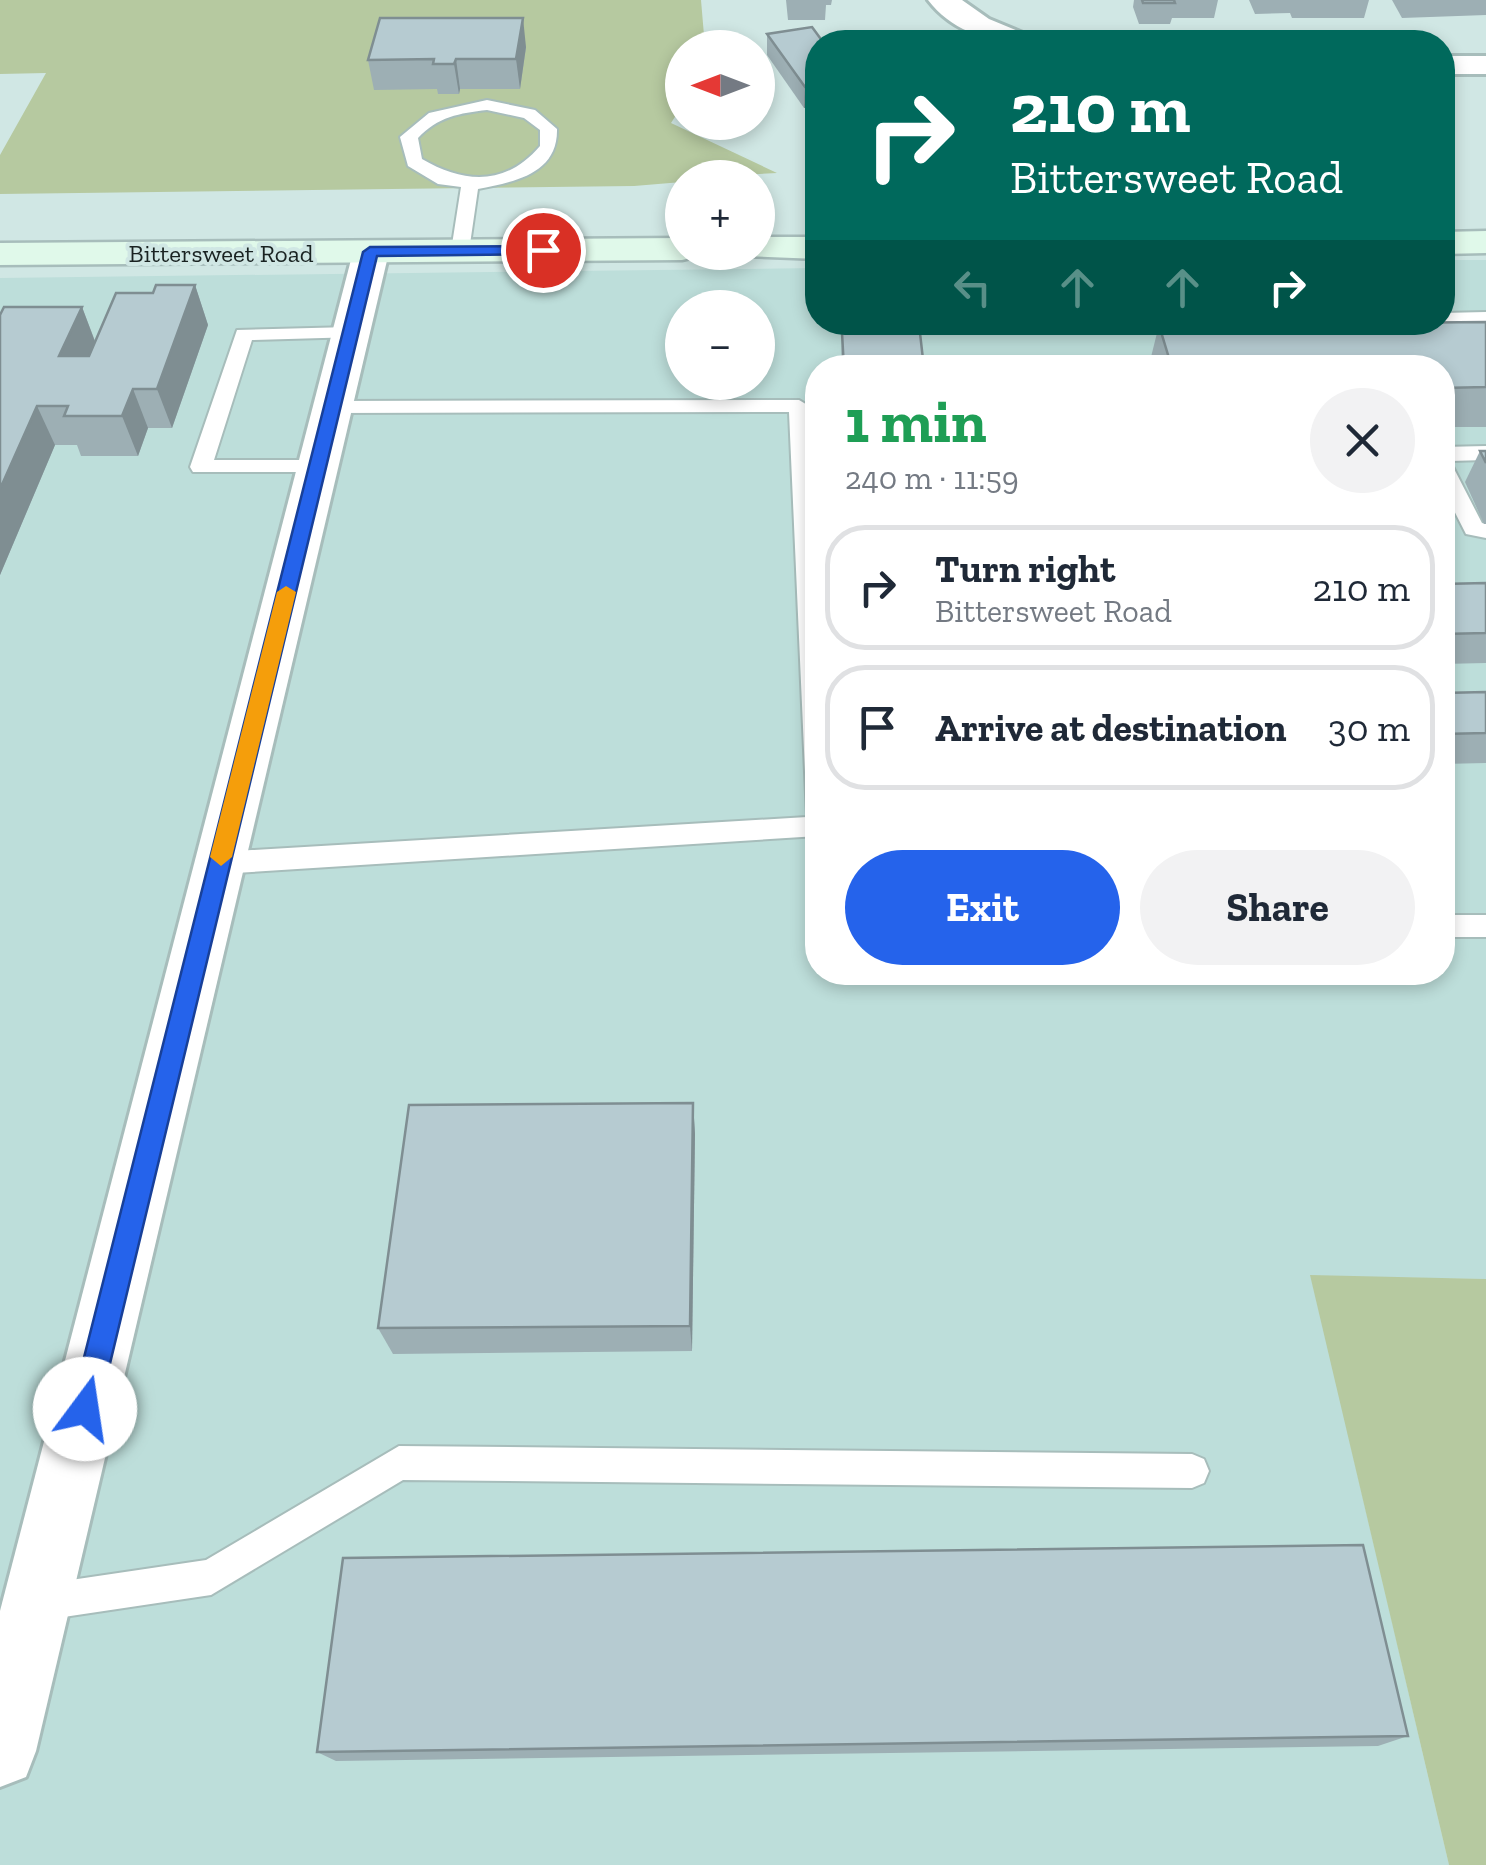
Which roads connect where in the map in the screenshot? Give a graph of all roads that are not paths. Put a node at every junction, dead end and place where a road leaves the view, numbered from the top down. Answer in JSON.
{"nodes":[{"id":1,"x":943,"y":0,"type":"edge"},
{"id":2,"x":987,"y":30,"type":"edge"},
{"id":3,"x":1455,"y":65,"type":"edge"},
{"id":4,"x":1486,"y":65,"type":"edge"},
{"id":5,"x":470,"y":184,"type":"junction"},
{"id":6,"x":1486,"y":242,"type":"edge"},
{"id":7,"x":1455,"y":243,"type":"edge"},
{"id":8,"x":775,"y":248,"type":"edge"},
{"id":9,"x":805,"y":248,"type":"edge"},
{"id":10,"x":665,"y":249,"type":"edge"},
{"id":11,"x":460,"y":251,"type":"junction"},
{"id":12,"x":370,"y":252,"type":"junction"},
{"id":13,"x":0,"y":254,"type":"edge"},
{"id":14,"x":1486,"y":318,"type":"edge"},
{"id":15,"x":1455,"y":319,"type":"edge"},
{"id":16,"x":350,"y":334,"type":"junction"},
{"id":17,"x":332,"y":407,"type":"junction"},
{"id":18,"x":1486,"y":453,"type":"edge"},
{"id":19,"x":1455,"y":454,"type":"edge"},
{"id":20,"x":317,"y":467,"type":"junction"},
{"id":21,"x":1455,"y":490,"type":"edge"},
{"id":22,"x":1486,"y":531,"type":"edge"},
{"id":23,"x":805,"y":535,"type":"edge"},
{"id":24,"x":805,"y":827,"type":"edge"},
{"id":25,"x":219,"y":863,"type":"junction"},
{"id":26,"x":1455,"y":926,"type":"edge"},
{"id":27,"x":1486,"y":926,"type":"edge"},
{"id":28,"x":1192,"y":1471,"type":"dead end"},
{"id":29,"x":36,"y":1602,"type":"junction"},
{"id":30,"x":0,"y":1751,"type":"edge"}],
"edges":[{"from":1,"to":2,"type":"street"},
{"from":3,"to":4,"type":"street"},
{"from":5,"to":5,"type":"lane"},
{"from":5,"to":11,"type":"lane"},
{"from":6,"to":7,"type":"street"},
{"from":8,"to":9,"type":"street"},
{"from":10,"to":11,"type":"street","name":"Bittersweet Road"},
{"from":11,"to":12,"type":"street","name":"Bittersweet Road"},
{"from":12,"to":13,"type":"street","name":"Bittersweet Road"},
{"from":12,"to":16,"type":"street"},
{"from":14,"to":15,"type":"lane"},
{"from":16,"to":17,"type":"street"},
{"from":16,"to":20,"type":"lane"},
{"from":17,"to":20,"type":"street"},
{"from":17,"to":23,"type":"lane"},
{"from":18,"to":19,"type":"lane"},
{"from":20,"to":25,"type":"street"},
{"from":21,"to":22,"type":"lane"},
{"from":24,"to":25,"type":"lane"},
{"from":25,"to":29,"type":"street"},
{"from":26,"to":27,"type":"lane"},
{"from":28,"to":29,"type":"lane"},
{"from":29,"to":30,"type":"street"}]}
